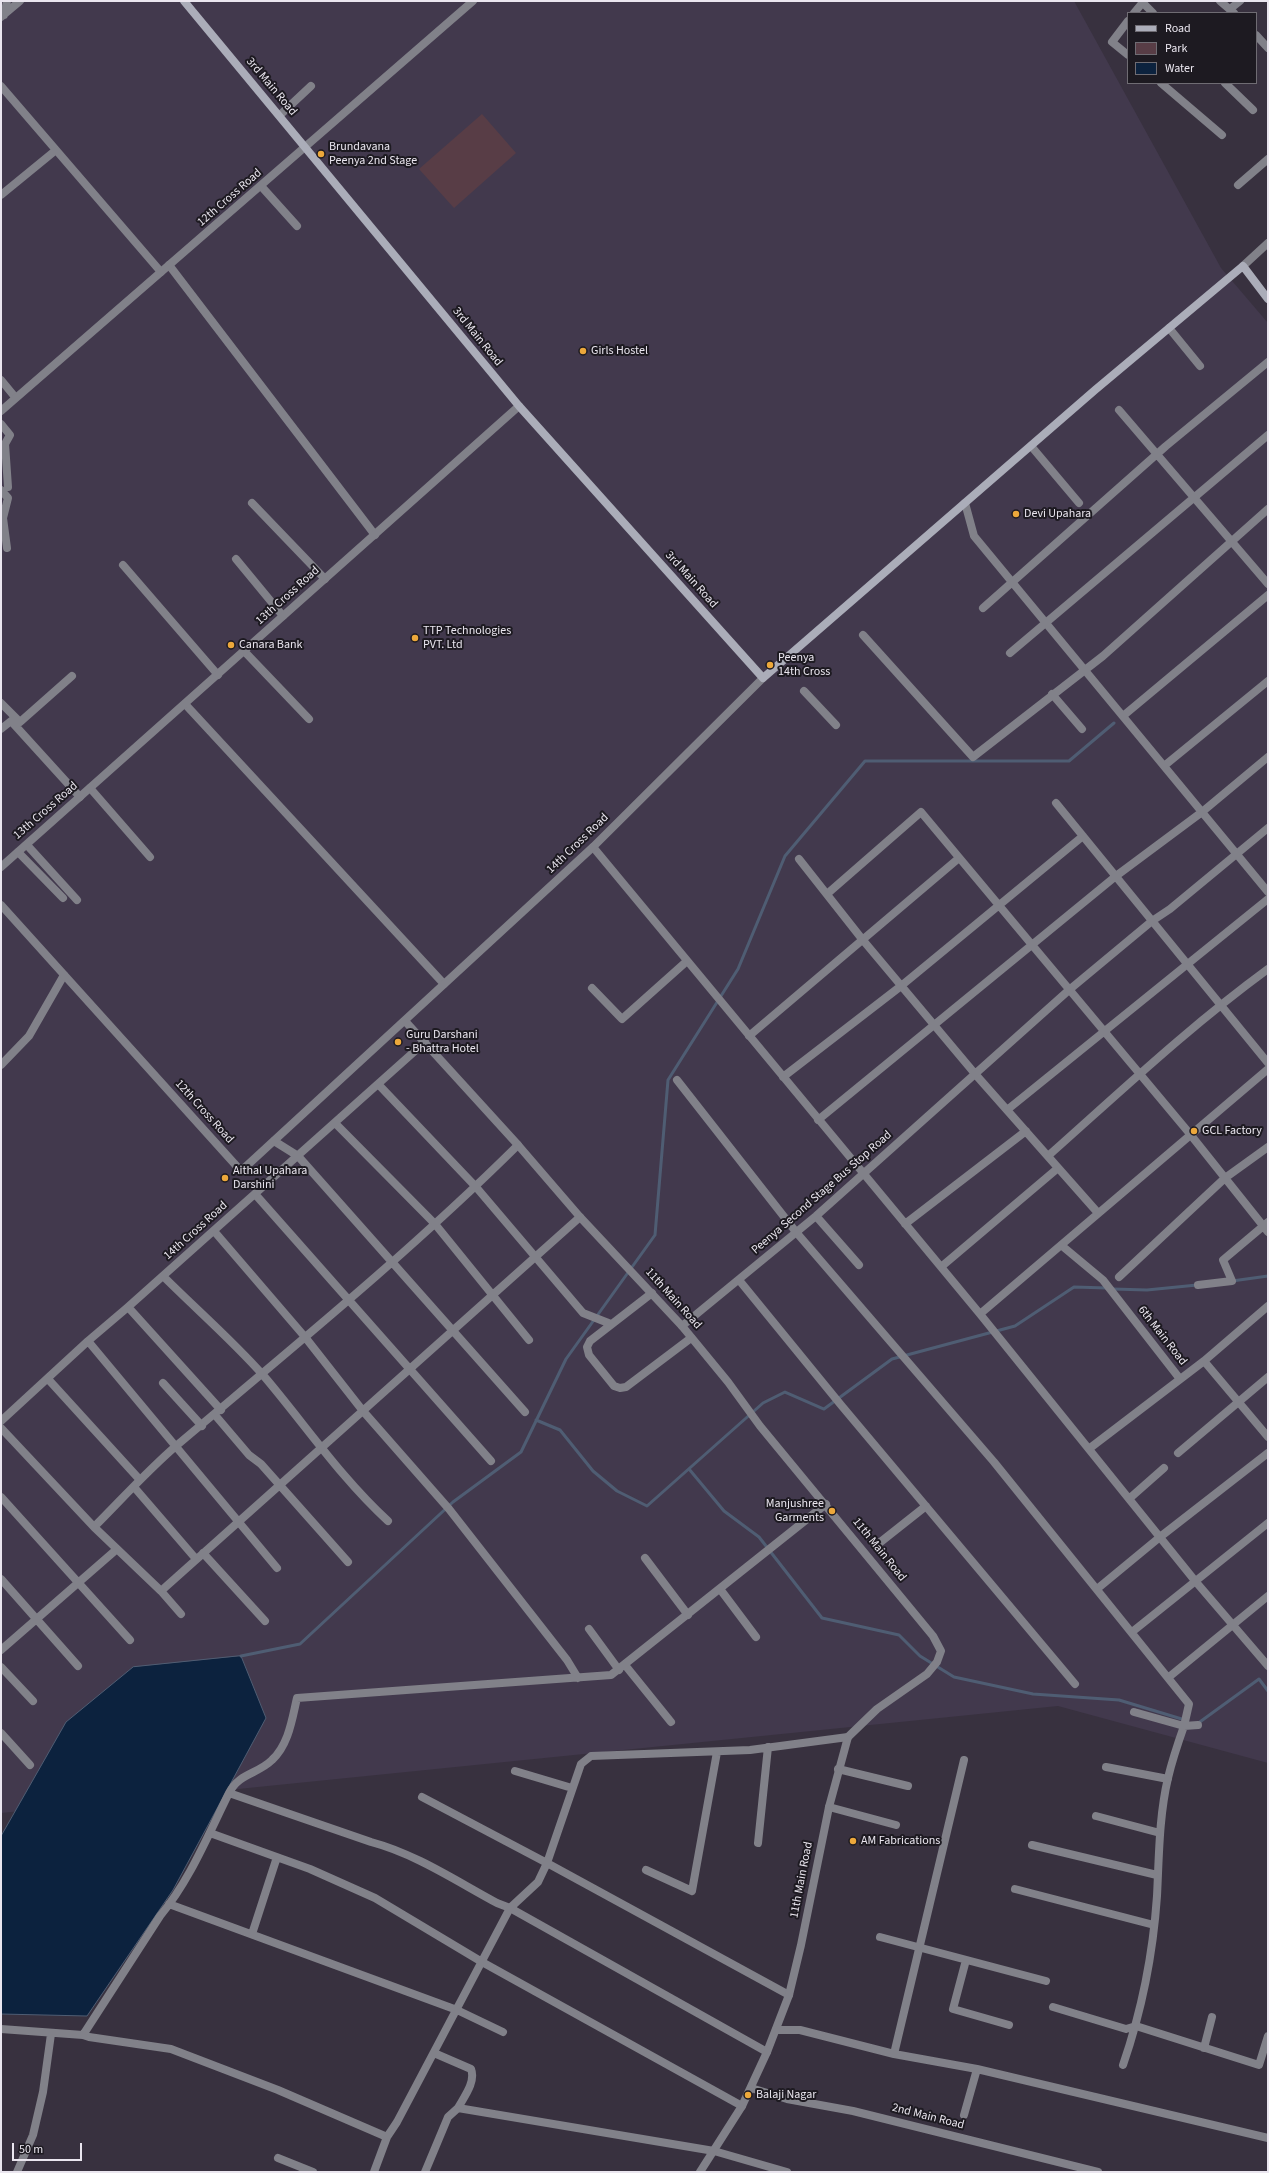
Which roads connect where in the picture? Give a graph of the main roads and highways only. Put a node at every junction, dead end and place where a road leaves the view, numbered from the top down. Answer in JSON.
{"nodes":[{"id":1,"x":184,"y":1,"type":"edge"},
{"id":2,"x":1268,"y":299,"type":"edge"}],
"edges":[{"from":1,"to":2,"type":"main road","name":"3rd Main Road"}]}
